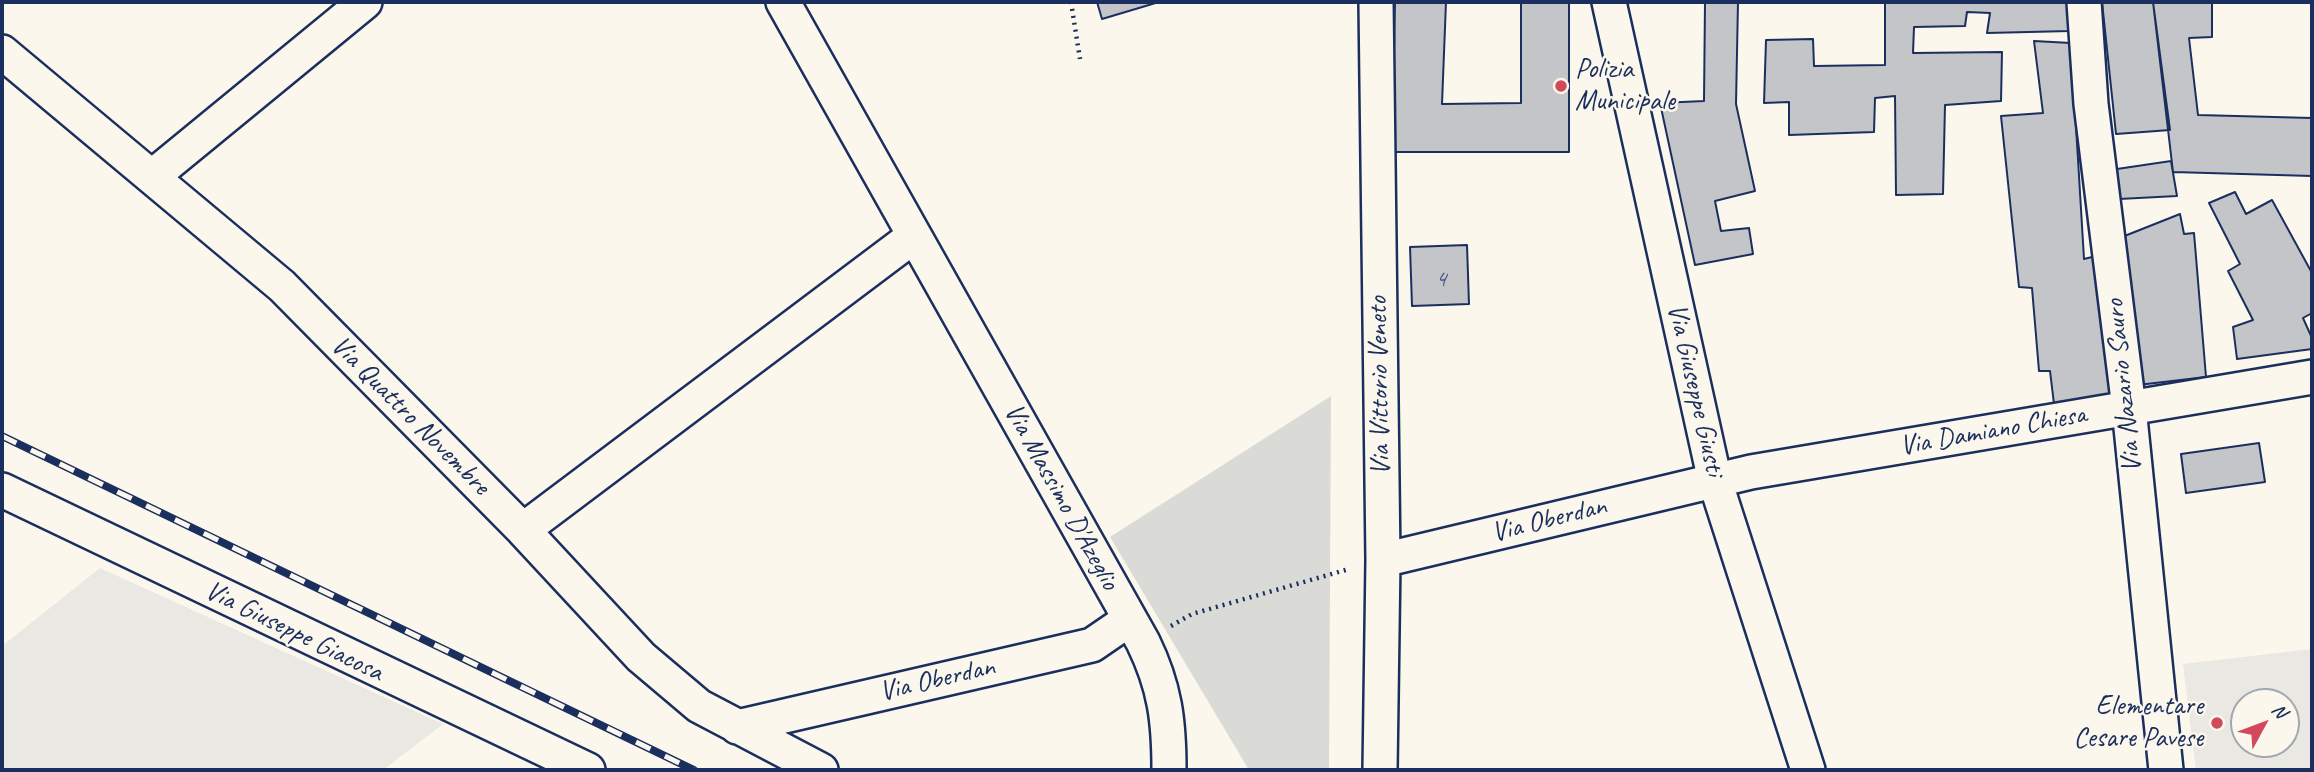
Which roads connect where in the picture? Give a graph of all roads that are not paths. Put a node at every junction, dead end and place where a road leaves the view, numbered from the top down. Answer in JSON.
{"nodes":[{"id":1,"x":365,"y":2,"type":"edge"},
{"id":2,"x":783,"y":2,"type":"edge"},
{"id":3,"x":1376,"y":2,"type":"edge"},
{"id":4,"x":1609,"y":2,"type":"edge"},
{"id":5,"x":2084,"y":2,"type":"edge"},
{"id":6,"x":2,"y":52,"type":"edge"},
{"id":7,"x":153,"y":176,"type":"junction"},
{"id":8,"x":914,"y":236,"type":"junction"},
{"id":9,"x":2312,"y":377,"type":"edge"},
{"id":10,"x":2129,"y":408,"type":"junction"},
{"id":11,"x":1715,"y":481,"type":"junction"},
{"id":12,"x":2,"y":490,"type":"edge"},
{"id":13,"x":523,"y":530,"type":"junction"},
{"id":14,"x":1383,"y":559,"type":"junction"},
{"id":15,"x":1137,"y":631,"type":"junction"},
{"id":16,"x":737,"y":727,"type":"junction"},
{"id":17,"x":588,"y":770,"type":"edge"},
{"id":18,"x":821,"y":770,"type":"edge"},
{"id":19,"x":1169,"y":770,"type":"edge"},
{"id":20,"x":1380,"y":770,"type":"edge"},
{"id":21,"x":1808,"y":770,"type":"edge"},
{"id":22,"x":2166,"y":770,"type":"edge"}],
"edges":[{"from":1,"to":7,"type":"street"},
{"from":2,"to":8,"type":"street","name":"Via Massimo D'Azeglio"},
{"from":3,"to":14,"type":"street","name":"Via Vittorio Veneto"},
{"from":4,"to":11,"type":"street","name":"Via Giuseppe Giusti"},
{"from":5,"to":10,"type":"street","name":"Via Nazario Sauro"},
{"from":6,"to":7,"type":"street","name":"Via Quattro Novembre"},
{"from":7,"to":13,"type":"street","name":"Via Quattro Novembre"},
{"from":8,"to":13,"type":"street"},
{"from":8,"to":15,"type":"street","name":"Via Massimo D'Azeglio"},
{"from":9,"to":10,"type":"street","name":"Via Damiano Chiesa"},
{"from":10,"to":11,"type":"street","name":"Via Damiano Chiesa"},
{"from":10,"to":22,"type":"street","name":"Via Nazario Sauro"},
{"from":11,"to":14,"type":"street","name":"Via Oberdan"},
{"from":11,"to":21,"type":"street","name":"Via Giuseppe Giusti"},
{"from":12,"to":17,"type":"street","name":"Via Giuseppe Giacosa"},
{"from":13,"to":16,"type":"street","name":"Via Quattro Novembre"},
{"from":14,"to":20,"type":"street","name":"Via Vittorio Veneto"},
{"from":15,"to":16,"type":"street","name":"Via Oberdan"},
{"from":15,"to":19,"type":"street","name":"Via Massimo D'Azeglio"},
{"from":16,"to":18,"type":"street","name":"Via Quattro Novembre"}]}
